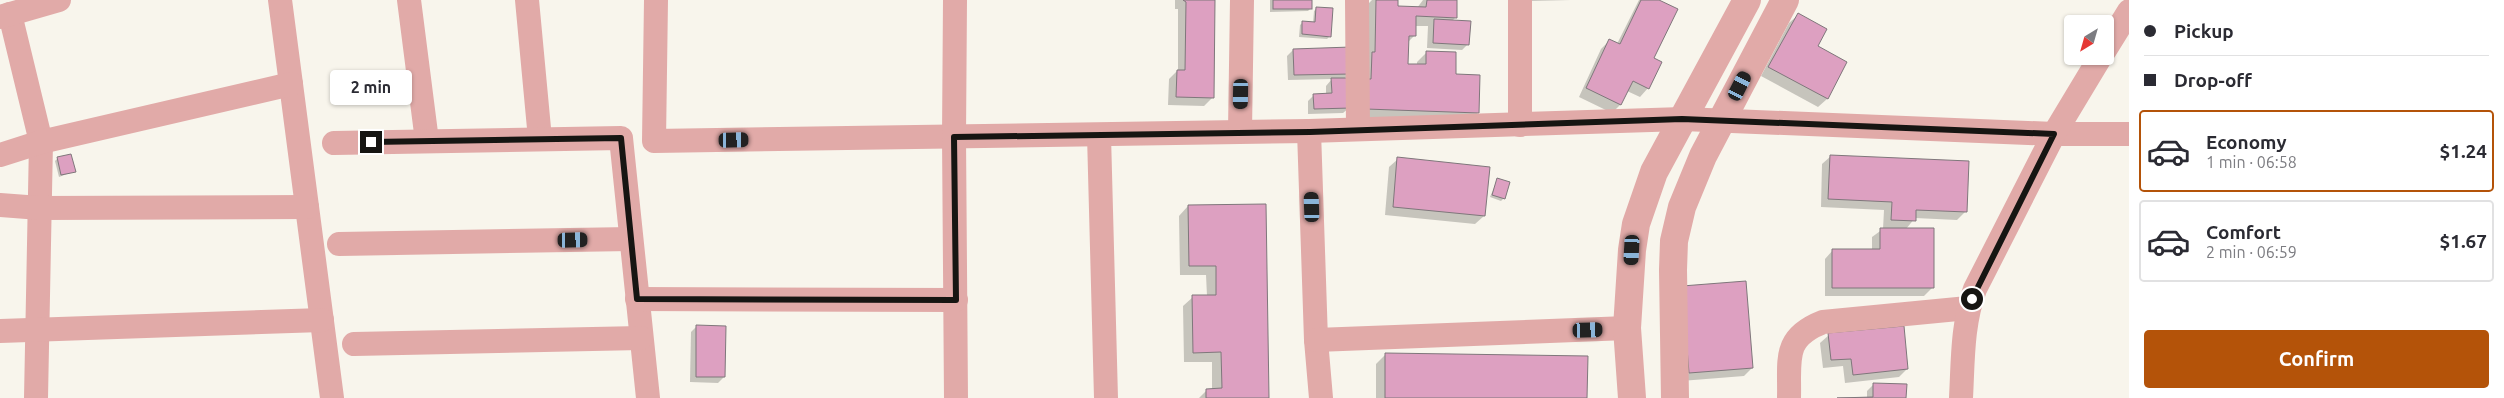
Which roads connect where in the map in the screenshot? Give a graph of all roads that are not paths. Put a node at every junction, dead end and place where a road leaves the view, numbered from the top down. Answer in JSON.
{"nodes":[{"id":1,"x":59,"y":0,"type":"edge"},
{"id":2,"x":280,"y":0,"type":"edge"},
{"id":3,"x":409,"y":0,"type":"edge"},
{"id":4,"x":527,"y":0,"type":"edge"},
{"id":5,"x":656,"y":0,"type":"edge"},
{"id":6,"x":955,"y":0,"type":"edge"},
{"id":7,"x":1242,"y":0,"type":"edge"},
{"id":8,"x":1357,"y":0,"type":"edge"},
{"id":9,"x":1520,"y":0,"type":"edge"},
{"id":10,"x":1747,"y":0,"type":"edge"},
{"id":11,"x":1785,"y":0,"type":"edge"},
{"id":12,"x":2129,"y":11,"type":"edge"},
{"id":13,"x":5,"y":16,"type":"edge"},
{"id":14,"x":2114,"y":35,"type":"edge"},
{"id":15,"x":2096,"y":65,"type":"edge"},
{"id":16,"x":291,"y":84,"type":"junction"},
{"id":17,"x":1682,"y":119,"type":"junction"},
{"id":18,"x":1722,"y":121,"type":"junction"},
{"id":19,"x":1520,"y":125,"type":"junction"},
{"id":20,"x":1358,"y":129,"type":"junction"},
{"id":21,"x":1240,"y":131,"type":"junction"},
{"id":22,"x":1310,"y":132,"type":"junction"},
{"id":23,"x":2054,"y":134,"type":"junction"},
{"id":24,"x":2129,"y":134,"type":"edge"},
{"id":25,"x":1100,"y":135,"type":"junction"},
{"id":26,"x":954,"y":137,"type":"junction"},
{"id":27,"x":540,"y":139,"type":"junction"},
{"id":28,"x":427,"y":141,"type":"junction"},
{"id":29,"x":41,"y":142,"type":"junction"},
{"id":30,"x":334,"y":142,"type":"dead end"},
{"id":31,"x":0,"y":156,"type":"edge"},
{"id":32,"x":0,"y":206,"type":"edge"},
{"id":33,"x":307,"y":207,"type":"junction"},
{"id":34,"x":40,"y":208,"type":"junction"},
{"id":35,"x":631,"y":239,"type":"junction"},
{"id":36,"x":339,"y":244,"type":"dead end"},
{"id":37,"x":637,"y":299,"type":"junction"},
{"id":38,"x":956,"y":300,"type":"junction"},
{"id":39,"x":1968,"y":308,"type":"junction"},
{"id":40,"x":322,"y":320,"type":"junction"},
{"id":41,"x":1627,"y":328,"type":"junction"},
{"id":42,"x":0,"y":331,"type":"edge"},
{"id":43,"x":37,"y":331,"type":"junction"},
{"id":44,"x":641,"y":338,"type":"junction"},
{"id":45,"x":1316,"y":340,"type":"junction"},
{"id":46,"x":354,"y":344,"type":"dead end"},
{"id":47,"x":36,"y":398,"type":"edge"},
{"id":48,"x":332,"y":398,"type":"edge"},
{"id":49,"x":648,"y":398,"type":"edge"},
{"id":50,"x":956,"y":398,"type":"edge"},
{"id":51,"x":1106,"y":398,"type":"edge"},
{"id":52,"x":1321,"y":398,"type":"edge"},
{"id":53,"x":1632,"y":398,"type":"edge"},
{"id":54,"x":1675,"y":398,"type":"edge"},
{"id":55,"x":1789,"y":398,"type":"edge"},
{"id":56,"x":1961,"y":398,"type":"edge"}],
"edges":[{"from":1,"to":13,"type":"street"},
{"from":2,"to":16,"type":"street"},
{"from":3,"to":28,"type":"street"},
{"from":4,"to":27,"type":"street"},
{"from":5,"to":26,"type":"street"},
{"from":6,"to":26,"type":"street"},
{"from":7,"to":21,"type":"street"},
{"from":8,"to":20,"type":"street"},
{"from":9,"to":19,"type":"street"},
{"from":10,"to":17,"type":"street"},
{"from":11,"to":18,"type":"street"},
{"from":12,"to":14,"type":"street"},
{"from":13,"to":29,"type":"street"},
{"from":15,"to":23,"type":"street"},
{"from":16,"to":29,"type":"street"},
{"from":16,"to":33,"type":"street"},
{"from":17,"to":18,"type":"street"},
{"from":17,"to":19,"type":"street"},
{"from":17,"to":41,"type":"street"},
{"from":18,"to":23,"type":"street"},
{"from":18,"to":54,"type":"street"},
{"from":19,"to":20,"type":"street"},
{"from":20,"to":22,"type":"street"},
{"from":21,"to":22,"type":"street"},
{"from":21,"to":25,"type":"street"},
{"from":22,"to":45,"type":"street"},
{"from":23,"to":24,"type":"street"},
{"from":23,"to":39,"type":"street"},
{"from":25,"to":26,"type":"street"},
{"from":25,"to":51,"type":"street"},
{"from":26,"to":38,"type":"street"},
{"from":27,"to":28,"type":"street"},
{"from":27,"to":35,"type":"street"},
{"from":28,"to":30,"type":"street"},
{"from":29,"to":31,"type":"street"},
{"from":29,"to":34,"type":"street"},
{"from":32,"to":34,"type":"street"},
{"from":33,"to":34,"type":"street"},
{"from":33,"to":40,"type":"street"},
{"from":34,"to":43,"type":"street"},
{"from":35,"to":36,"type":"street"},
{"from":35,"to":37,"type":"street"},
{"from":37,"to":38,"type":"street"},
{"from":37,"to":44,"type":"street"},
{"from":38,"to":50,"type":"street"},
{"from":39,"to":55,"type":"street"},
{"from":39,"to":56,"type":"street"},
{"from":40,"to":43,"type":"street"},
{"from":40,"to":48,"type":"street"},
{"from":41,"to":45,"type":"street"},
{"from":41,"to":53,"type":"street"},
{"from":42,"to":43,"type":"street"},
{"from":43,"to":47,"type":"street"},
{"from":44,"to":46,"type":"street"},
{"from":44,"to":49,"type":"street"},
{"from":45,"to":52,"type":"street"}]}
